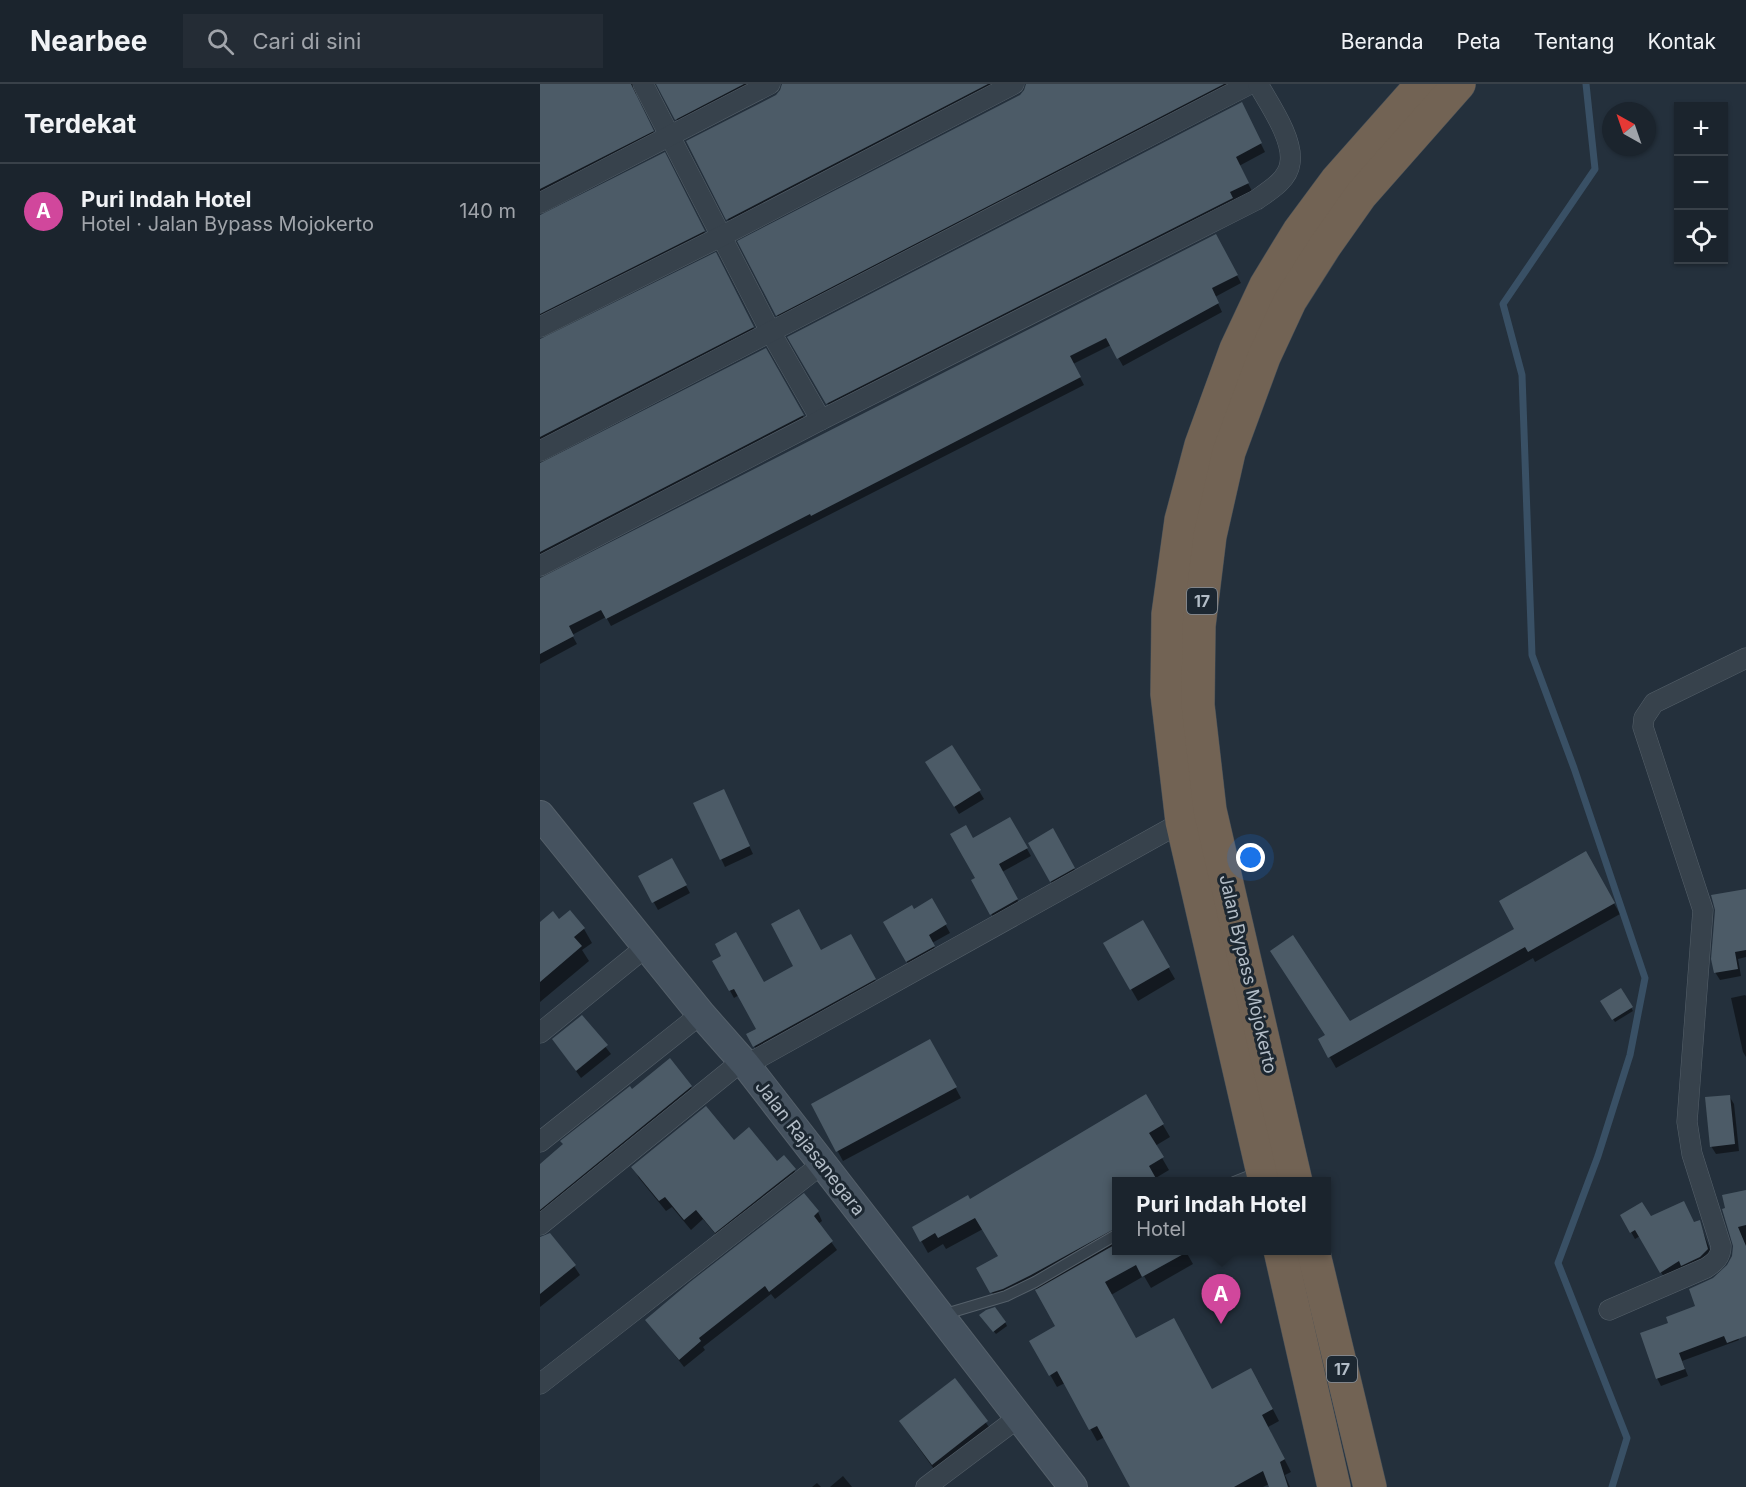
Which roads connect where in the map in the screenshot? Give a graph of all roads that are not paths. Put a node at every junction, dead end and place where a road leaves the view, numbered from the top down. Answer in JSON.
{"nodes":[{"id":1,"x":643,"y":84,"type":"edge"},
{"id":2,"x":770,"y":84,"type":"edge"},
{"id":3,"x":1014,"y":84,"type":"edge"},
{"id":4,"x":1250,"y":84,"type":"edge"},
{"id":5,"x":1258,"y":84,"type":"edge"},
{"id":6,"x":1422,"y":84,"type":"edge"},
{"id":7,"x":1459,"y":84,"type":"edge"},
{"id":8,"x":669,"y":136,"type":"junction"},
{"id":9,"x":540,"y":203,"type":"edge"},
{"id":10,"x":722,"y":236,"type":"junction"},
{"id":11,"x":540,"y":327,"type":"edge"},
{"id":12,"x":770,"y":331,"type":"junction"},
{"id":13,"x":821,"y":420,"type":"junction"},
{"id":14,"x":540,"y":452,"type":"edge"},
{"id":15,"x":540,"y":566,"type":"edge"},
{"id":16,"x":1746,"y":658,"type":"edge"},
{"id":17,"x":540,"y":814,"type":"edge"},
{"id":18,"x":1182,"y":822,"type":"junction"},
{"id":19,"x":647,"y":946,"type":"junction"},
{"id":20,"x":701,"y":1014,"type":"junction"},
{"id":21,"x":540,"y":1033,"type":"edge"},
{"id":22,"x":744,"y":1063,"type":"junction"},
{"id":23,"x":540,"y":1142,"type":"edge"},
{"id":24,"x":822,"y":1164,"type":"junction"},
{"id":25,"x":1253,"y":1177,"type":"edge"},
{"id":26,"x":1295,"y":1177,"type":"edge"},
{"id":27,"x":540,"y":1225,"type":"edge"},
{"id":28,"x":1112,"y":1237,"type":"edge"},
{"id":29,"x":1281,"y":1255,"type":"edge"},
{"id":30,"x":1314,"y":1255,"type":"edge"},
{"id":31,"x":1609,"y":1310,"type":"dead end"},
{"id":32,"x":939,"y":1316,"type":"junction"},
{"id":33,"x":540,"y":1384,"type":"edge"},
{"id":34,"x":1019,"y":1417,"type":"junction"},
{"id":35,"x":926,"y":1487,"type":"edge"},
{"id":36,"x":1073,"y":1487,"type":"edge"},
{"id":37,"x":1334,"y":1487,"type":"edge"},
{"id":38,"x":1370,"y":1487,"type":"edge"}],
"edges":[{"from":1,"to":8,"type":"street"},
{"from":2,"to":8,"type":"street"},
{"from":3,"to":10,"type":"street"},
{"from":4,"to":12,"type":"street"},
{"from":5,"to":13,"type":"street"},
{"from":6,"to":18,"type":"highway","name":"Jalan Bypass Mojokerto","number":"17"},
{"from":7,"to":26,"type":"highway","name":"Jalan Bypass Mojokerto","number":"17"},
{"from":8,"to":9,"type":"street"},
{"from":8,"to":10,"type":"street"},
{"from":10,"to":11,"type":"street"},
{"from":10,"to":12,"type":"street"},
{"from":12,"to":13,"type":"street"},
{"from":12,"to":14,"type":"street"},
{"from":13,"to":15,"type":"street"},
{"from":16,"to":31,"type":"street"},
{"from":17,"to":19,"type":"street","name":"Jalan Rajasanegara"},
{"from":18,"to":22,"type":"street"},
{"from":18,"to":25,"type":"highway","name":"Jalan Bypass Mojokerto","number":"17"},
{"from":19,"to":20,"type":"street","name":"Jalan Rajasanegara"},
{"from":19,"to":21,"type":"street"},
{"from":20,"to":22,"type":"street","name":"Jalan Rajasanegara"},
{"from":20,"to":23,"type":"street"},
{"from":22,"to":24,"type":"street","name":"Jalan Rajasanegara"},
{"from":22,"to":27,"type":"street"},
{"from":24,"to":32,"type":"street","name":"Jalan Rajasanegara"},
{"from":24,"to":33,"type":"street"},
{"from":28,"to":32,"type":"lane"},
{"from":29,"to":37,"type":"highway","number":"17"},
{"from":30,"to":38,"type":"highway","number":"17"},
{"from":32,"to":34,"type":"street","name":"Jalan Rajasanegara"},
{"from":34,"to":35,"type":"street"},
{"from":34,"to":36,"type":"street","name":"Jalan Rajasanegara"}]}
